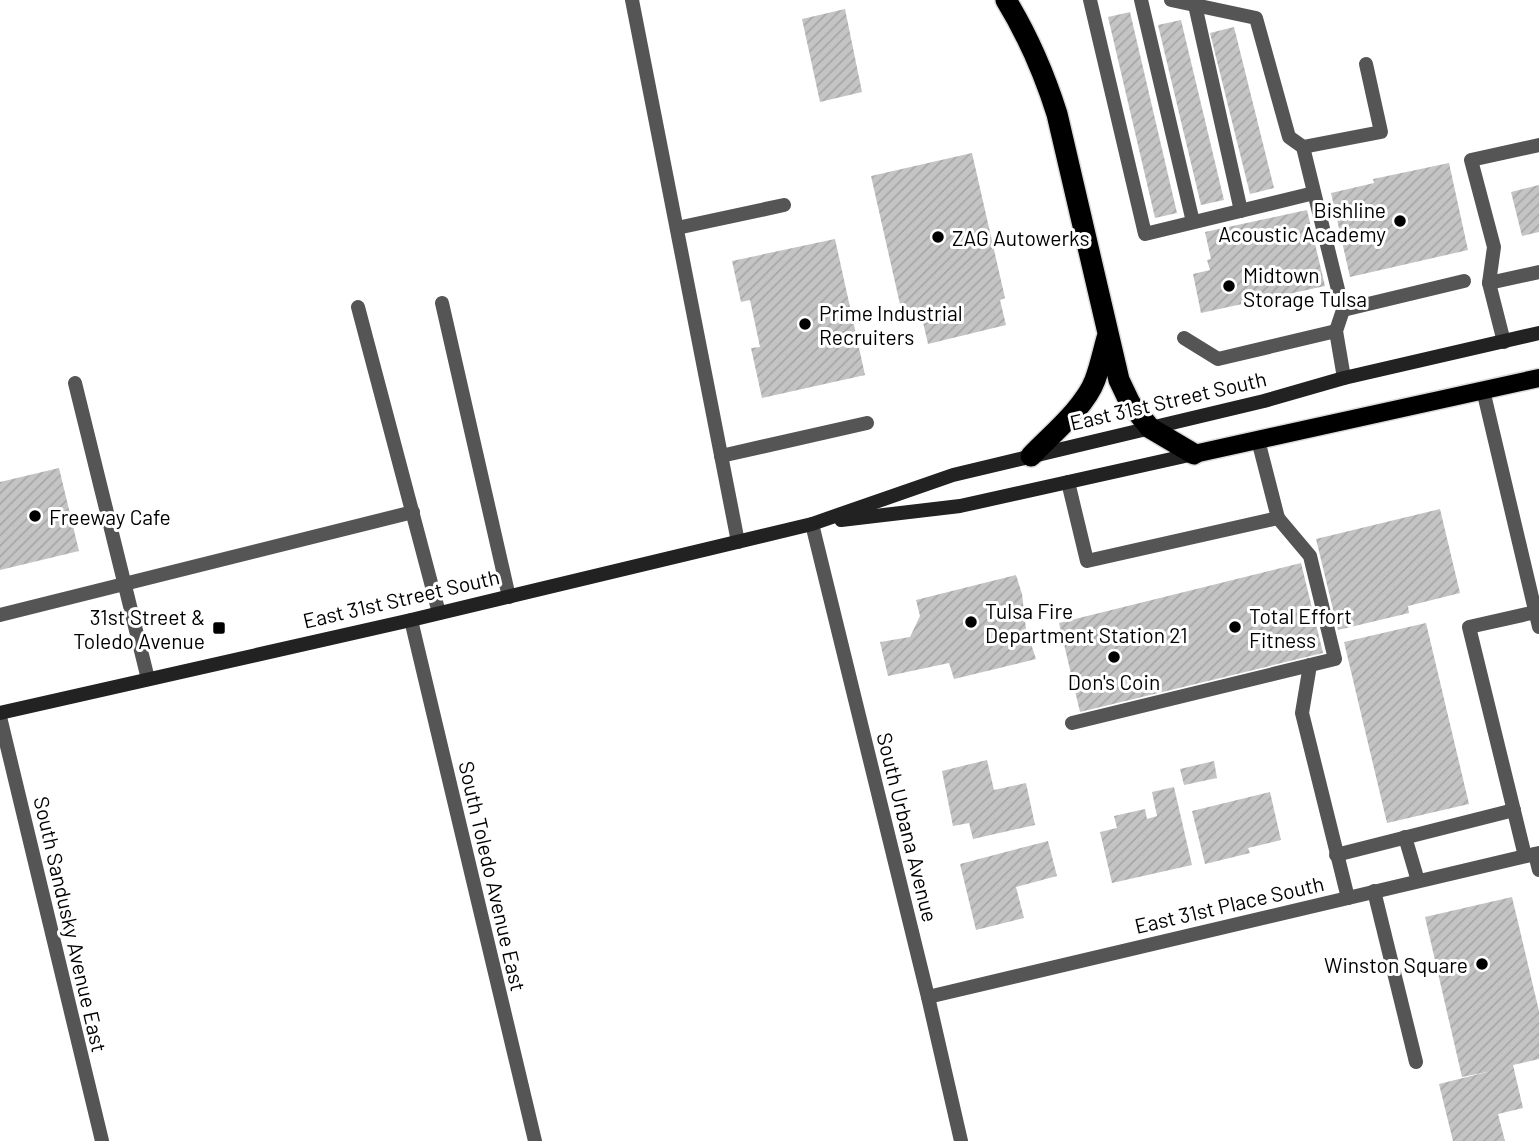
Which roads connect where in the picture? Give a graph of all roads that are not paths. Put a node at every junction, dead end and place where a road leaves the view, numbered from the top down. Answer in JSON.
{"nodes":[{"id":1,"x":632,"y":0,"type":"edge"},
{"id":2,"x":1006,"y":0,"type":"edge"},
{"id":3,"x":1090,"y":0,"type":"edge"},
{"id":4,"x":1141,"y":0,"type":"edge"},
{"id":5,"x":1171,"y":0,"type":"edge"},
{"id":6,"x":1195,"y":5,"type":"junction"},
{"id":7,"x":1366,"y":64,"type":"dead end"},
{"id":8,"x":1539,"y":145,"type":"edge"},
{"id":9,"x":1303,"y":147,"type":"junction"},
{"id":10,"x":1314,"y":193,"type":"junction"},
{"id":11,"x":784,"y":205,"type":"dead end"},
{"id":12,"x":1241,"y":211,"type":"junction"},
{"id":13,"x":1193,"y":222,"type":"junction"},
{"id":14,"x":677,"y":228,"type":"junction"},
{"id":15,"x":1539,"y":272,"type":"edge"},
{"id":16,"x":1464,"y":281,"type":"dead end"},
{"id":17,"x":1489,"y":283,"type":"junction"},
{"id":18,"x":442,"y":303,"type":"dead end"},
{"id":19,"x":358,"y":307,"type":"dead end"},
{"id":20,"x":1343,"y":310,"type":"junction"},
{"id":21,"x":1336,"y":331,"type":"junction"},
{"id":22,"x":1539,"y":333,"type":"edge"},
{"id":23,"x":1108,"y":336,"type":"junction"},
{"id":24,"x":1184,"y":338,"type":"dead end"},
{"id":25,"x":1504,"y":342,"type":"junction"},
{"id":26,"x":1344,"y":378,"type":"junction"},
{"id":27,"x":1539,"y":378,"type":"edge"},
{"id":28,"x":75,"y":383,"type":"dead end"},
{"id":29,"x":1483,"y":390,"type":"junction"},
{"id":30,"x":867,"y":423,"type":"dead end"},
{"id":31,"x":1150,"y":428,"type":"junction"},
{"id":32,"x":1258,"y":440,"type":"junction"},
{"id":33,"x":1194,"y":454,"type":"junction"},
{"id":34,"x":721,"y":456,"type":"junction"},
{"id":35,"x":1031,"y":456,"type":"junction"},
{"id":36,"x":1068,"y":482,"type":"junction"},
{"id":37,"x":413,"y":512,"type":"junction"},
{"id":38,"x":1278,"y":518,"type":"junction"},
{"id":39,"x":812,"y":524,"type":"junction"},
{"id":40,"x":738,"y":542,"type":"junction"},
{"id":41,"x":124,"y":583,"type":"junction"},
{"id":42,"x":509,"y":597,"type":"junction"},
{"id":43,"x":1536,"y":612,"type":"junction"},
{"id":44,"x":439,"y":613,"type":"junction"},
{"id":45,"x":0,"y":615,"type":"edge"},
{"id":46,"x":411,"y":620,"type":"junction"},
{"id":47,"x":1539,"y":627,"type":"edge"},
{"id":48,"x":1310,"y":665,"type":"junction"},
{"id":49,"x":148,"y":679,"type":"junction"},
{"id":50,"x":0,"y":715,"type":"edge"},
{"id":51,"x":1072,"y":723,"type":"dead end"},
{"id":52,"x":1514,"y":810,"type":"junction"},
{"id":53,"x":1405,"y":837,"type":"junction"},
{"id":54,"x":1533,"y":854,"type":"edge"},
{"id":55,"x":1336,"y":855,"type":"junction"},
{"id":56,"x":1539,"y":870,"type":"edge"},
{"id":57,"x":1418,"y":881,"type":"junction"},
{"id":58,"x":1374,"y":891,"type":"junction"},
{"id":59,"x":1348,"y":898,"type":"junction"},
{"id":60,"x":928,"y":997,"type":"junction"},
{"id":61,"x":1416,"y":1062,"type":"dead end"},
{"id":62,"x":102,"y":1141,"type":"edge"},
{"id":63,"x":535,"y":1141,"type":"edge"},
{"id":64,"x":961,"y":1141,"type":"edge"}],
"edges":[{"from":1,"to":14,"type":"street"},
{"from":2,"to":23,"type":"highway"},
{"from":3,"to":13,"type":"street"},
{"from":4,"to":13,"type":"street"},
{"from":5,"to":6,"type":"street"},
{"from":6,"to":9,"type":"street"},
{"from":6,"to":12,"type":"street"},
{"from":7,"to":9,"type":"street"},
{"from":8,"to":17,"type":"street"},
{"from":9,"to":10,"type":"street"},
{"from":10,"to":12,"type":"street"},
{"from":10,"to":20,"type":"street"},
{"from":11,"to":14,"type":"street"},
{"from":12,"to":13,"type":"street"},
{"from":14,"to":34,"type":"street"},
{"from":15,"to":17,"type":"street"},
{"from":16,"to":20,"type":"street"},
{"from":17,"to":25,"type":"street"},
{"from":18,"to":42,"type":"street"},
{"from":19,"to":37,"type":"street"},
{"from":20,"to":21,"type":"street"},
{"from":21,"to":24,"type":"street"},
{"from":21,"to":26,"type":"street"},
{"from":22,"to":25,"type":"main road","name":"East 31st Street South"},
{"from":23,"to":31,"type":"highway"},
{"from":23,"to":35,"type":"highway"},
{"from":25,"to":26,"type":"main road","name":"East 31st Street South"},
{"from":26,"to":31,"type":"main road","name":"East 31st Street South"},
{"from":27,"to":29,"type":"main road","name":"East 31st Street South"},
{"from":28,"to":41,"type":"street"},
{"from":29,"to":32,"type":"main road","name":"East 31st Street South"},
{"from":29,"to":43,"type":"street"},
{"from":30,"to":34,"type":"street"},
{"from":31,"to":33,"type":"highway"},
{"from":31,"to":35,"type":"main road","name":"East 31st Street South"},
{"from":32,"to":33,"type":"main road","name":"East 31st Street South"},
{"from":32,"to":38,"type":"street"},
{"from":33,"to":36,"type":"main road","name":"East 31st Street South"},
{"from":34,"to":40,"type":"street"},
{"from":35,"to":39,"type":"main road","name":"East 31st Street South"},
{"from":36,"to":38,"type":"street"},
{"from":36,"to":39,"type":"main road","name":"East 31st Street South"},
{"from":37,"to":41,"type":"street"},
{"from":37,"to":44,"type":"street"},
{"from":38,"to":48,"type":"street"},
{"from":39,"to":40,"type":"main road","name":"East 31st Street South"},
{"from":39,"to":60,"type":"street","name":"South Urbana Avenue"},
{"from":40,"to":42,"type":"main road","name":"East 31st Street South"},
{"from":41,"to":45,"type":"street"},
{"from":41,"to":49,"type":"street"},
{"from":42,"to":44,"type":"main road","name":"East 31st Street South"},
{"from":43,"to":47,"type":"street"},
{"from":43,"to":52,"type":"street"},
{"from":44,"to":46,"type":"main road","name":"East 31st Street South"},
{"from":46,"to":49,"type":"main road","name":"East 31st Street South"},
{"from":46,"to":63,"type":"street","name":"South Toledo Avenue East"},
{"from":48,"to":51,"type":"street"},
{"from":48,"to":55,"type":"street"},
{"from":49,"to":50,"type":"main road","name":"East 31st Street South"},
{"from":50,"to":62,"type":"street","name":"South Sandusky Avenue East"},
{"from":52,"to":53,"type":"street"},
{"from":52,"to":54,"type":"street"},
{"from":53,"to":55,"type":"street"},
{"from":53,"to":57,"type":"street"},
{"from":54,"to":56,"type":"street"},
{"from":54,"to":57,"type":"street","name":"East 31st Place South"},
{"from":55,"to":59,"type":"street"},
{"from":57,"to":58,"type":"street","name":"East 31st Place South"},
{"from":58,"to":59,"type":"street","name":"East 31st Place South"},
{"from":58,"to":61,"type":"street"},
{"from":59,"to":60,"type":"street","name":"East 31st Place South"},
{"from":60,"to":64,"type":"street","name":"South Urbana Avenue"}]}
